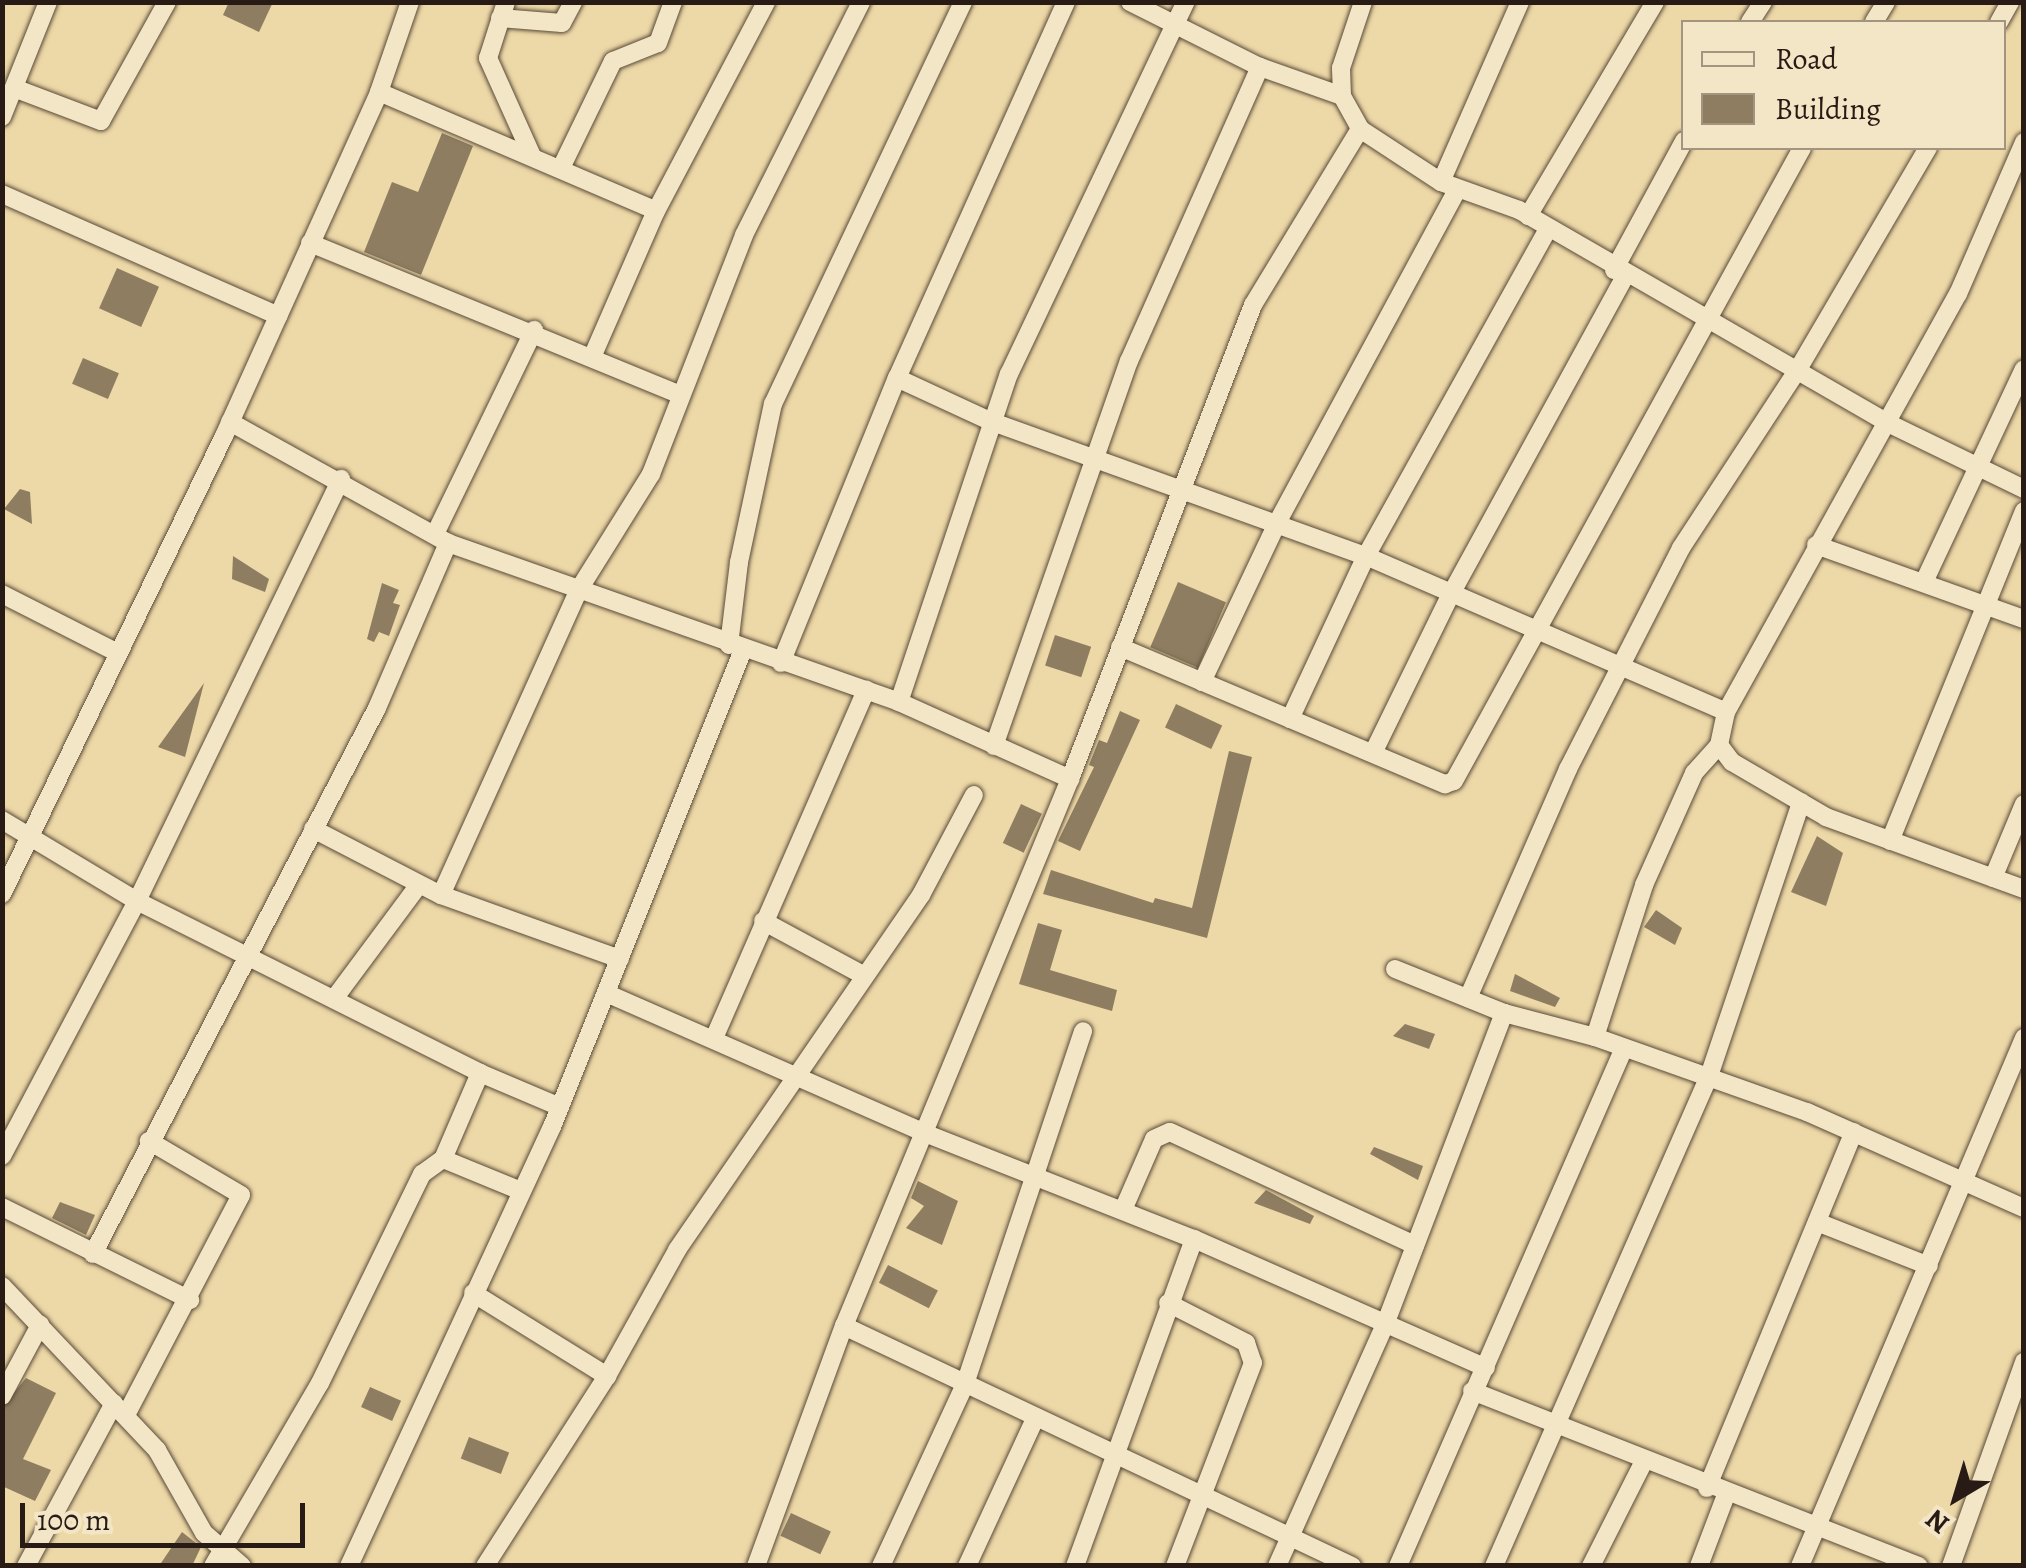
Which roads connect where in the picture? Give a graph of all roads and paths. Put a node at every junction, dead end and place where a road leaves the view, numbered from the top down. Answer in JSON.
{"nodes":[{"id":1,"x":48,"y":2,"type":"edge"},
{"id":2,"x":167,"y":2,"type":"edge"},
{"id":3,"x":410,"y":2,"type":"edge"},
{"id":4,"x":573,"y":2,"type":"edge"},
{"id":5,"x":673,"y":2,"type":"edge"},
{"id":6,"x":766,"y":2,"type":"edge"},
{"id":7,"x":862,"y":2,"type":"edge"},
{"id":8,"x":963,"y":2,"type":"edge"},
{"id":9,"x":1066,"y":2,"type":"edge"},
{"id":10,"x":1130,"y":2,"type":"edge"},
{"id":11,"x":1186,"y":2,"type":"edge"},
{"id":12,"x":1363,"y":2,"type":"edge"},
{"id":13,"x":1520,"y":2,"type":"edge"},
{"id":14,"x":1655,"y":2,"type":"edge"},
{"id":15,"x":503,"y":10,"type":"edge"},
{"id":16,"x":1176,"y":27,"type":"junction"},
{"id":17,"x":1260,"y":67,"type":"junction"},
{"id":18,"x":14,"y":88,"type":"junction"},
{"id":19,"x":379,"y":92,"type":"junction"},
{"id":20,"x":1342,"y":96,"type":"junction"},
{"id":21,"x":2,"y":117,"type":"edge"},
{"id":22,"x":1360,"y":129,"type":"junction"},
{"id":23,"x":2024,"y":142,"type":"edge"},
{"id":24,"x":1681,"y":147,"type":"edge"},
{"id":25,"x":1801,"y":150,"type":"edge"},
{"id":26,"x":1927,"y":150,"type":"edge"},
{"id":27,"x":532,"y":156,"type":"junction"},
{"id":28,"x":561,"y":168,"type":"junction"},
{"id":29,"x":1449,"y":186,"type":"junction"},
{"id":30,"x":2,"y":194,"type":"edge"},
{"id":31,"x":656,"y":212,"type":"junction"},
{"id":32,"x":1528,"y":216,"type":"junction"},
{"id":33,"x":1548,"y":229,"type":"junction"},
{"id":34,"x":310,"y":244,"type":"junction"},
{"id":35,"x":1619,"y":273,"type":"junction"},
{"id":36,"x":278,"y":316,"type":"junction"},
{"id":37,"x":1702,"y":320,"type":"junction"},
{"id":38,"x":534,"y":330,"type":"junction"},
{"id":39,"x":593,"y":355,"type":"junction"},
{"id":40,"x":2024,"y":369,"type":"edge"},
{"id":41,"x":1797,"y":372,"type":"junction"},
{"id":42,"x":897,"y":378,"type":"junction"},
{"id":43,"x":680,"y":396,"type":"junction"},
{"id":44,"x":990,"y":421,"type":"junction"},
{"id":45,"x":230,"y":422,"type":"junction"},
{"id":46,"x":1888,"y":423,"type":"junction"},
{"id":47,"x":1100,"y":458,"type":"junction"},
{"id":48,"x":1974,"y":464,"type":"junction"},
{"id":49,"x":341,"y":479,"type":"junction"},
{"id":50,"x":1180,"y":486,"type":"junction"},
{"id":51,"x":2024,"y":489,"type":"edge"},
{"id":52,"x":2024,"y":511,"type":"edge"},
{"id":53,"x":1278,"y":523,"type":"junction"},
{"id":54,"x":442,"y":539,"type":"junction"},
{"id":55,"x":1816,"y":545,"type":"junction"},
{"id":56,"x":1366,"y":556,"type":"junction"},
{"id":57,"x":1924,"y":582,"type":"junction"},
{"id":58,"x":578,"y":591,"type":"junction"},
{"id":59,"x":2,"y":594,"type":"edge"},
{"id":60,"x":1451,"y":594,"type":"junction"},
{"id":61,"x":1987,"y":603,"type":"junction"},
{"id":62,"x":2024,"y":619,"type":"edge"},
{"id":63,"x":1533,"y":628,"type":"junction"},
{"id":64,"x":736,"y":647,"type":"junction"},
{"id":65,"x":1120,"y":647,"type":"junction"},
{"id":66,"x":118,"y":653,"type":"junction"},
{"id":67,"x":781,"y":662,"type":"junction"},
{"id":68,"x":1622,"y":668,"type":"junction"},
{"id":69,"x":1202,"y":682,"type":"junction"},
{"id":70,"x":866,"y":690,"type":"junction"},
{"id":71,"x":898,"y":702,"type":"junction"},
{"id":72,"x":1726,"y":712,"type":"junction"},
{"id":73,"x":1290,"y":719,"type":"junction"},
{"id":74,"x":1718,"y":745,"type":"junction"},
{"id":75,"x":994,"y":746,"type":"junction"},
{"id":76,"x":1372,"y":754,"type":"junction"},
{"id":77,"x":1070,"y":779,"type":"junction"},
{"id":78,"x":974,"y":795,"type":"dead end"},
{"id":79,"x":1801,"y":802,"type":"junction"},
{"id":80,"x":2024,"y":804,"type":"edge"},
{"id":81,"x":2,"y":820,"type":"edge"},
{"id":82,"x":313,"y":829,"type":"junction"},
{"id":83,"x":33,"y":833,"type":"junction"},
{"id":84,"x":1890,"y":841,"type":"junction"},
{"id":85,"x":1993,"y":878,"type":"junction"},
{"id":86,"x":418,"y":886,"type":"junction"},
{"id":87,"x":2024,"y":889,"type":"edge"},
{"id":88,"x":2,"y":894,"type":"edge"},
{"id":89,"x":441,"y":896,"type":"junction"},
{"id":90,"x":138,"y":901,"type":"junction"},
{"id":91,"x":763,"y":921,"type":"junction"},
{"id":92,"x":245,"y":954,"type":"junction"},
{"id":93,"x":620,"y":959,"type":"junction"},
{"id":94,"x":1394,"y":969,"type":"dead end"},
{"id":95,"x":863,"y":975,"type":"junction"},
{"id":96,"x":606,"y":993,"type":"junction"},
{"id":97,"x":1468,"y":998,"type":"junction"},
{"id":98,"x":334,"y":999,"type":"junction"},
{"id":99,"x":1504,"y":1013,"type":"junction"},
{"id":100,"x":1083,"y":1031,"type":"dead end"},
{"id":101,"x":714,"y":1036,"type":"junction"},
{"id":102,"x":1595,"y":1037,"type":"junction"},
{"id":103,"x":2024,"y":1038,"type":"edge"},
{"id":104,"x":1624,"y":1048,"type":"junction"},
{"id":105,"x":480,"y":1073,"type":"junction"},
{"id":106,"x":793,"y":1074,"type":"junction"},
{"id":107,"x":1709,"y":1076,"type":"junction"},
{"id":108,"x":560,"y":1107,"type":"junction"},
{"id":109,"x":922,"y":1132,"type":"junction"},
{"id":110,"x":1854,"y":1132,"type":"junction"},
{"id":111,"x":149,"y":1141,"type":"junction"},
{"id":112,"x":2,"y":1156,"type":"edge"},
{"id":113,"x":443,"y":1159,"type":"junction"},
{"id":114,"x":1036,"y":1178,"type":"junction"},
{"id":115,"x":1966,"y":1186,"type":"junction"},
{"id":116,"x":522,"y":1191,"type":"junction"},
{"id":117,"x":2,"y":1207,"type":"edge"},
{"id":118,"x":2024,"y":1208,"type":"edge"},
{"id":119,"x":1124,"y":1210,"type":"junction"},
{"id":120,"x":1817,"y":1222,"type":"junction"},
{"id":121,"x":1194,"y":1238,"type":"junction"},
{"id":122,"x":1415,"y":1244,"type":"junction"},
{"id":123,"x":93,"y":1254,"type":"junction"},
{"id":124,"x":1929,"y":1266,"type":"junction"},
{"id":125,"x":2,"y":1286,"type":"edge"},
{"id":126,"x":473,"y":1293,"type":"junction"},
{"id":127,"x":190,"y":1300,"type":"junction"},
{"id":128,"x":1168,"y":1303,"type":"junction"},
{"id":129,"x":1386,"y":1322,"type":"junction"},
{"id":130,"x":40,"y":1325,"type":"junction"},
{"id":131,"x":844,"y":1326,"type":"junction"},
{"id":132,"x":2024,"y":1362,"type":"edge"},
{"id":133,"x":1486,"y":1368,"type":"junction"},
{"id":134,"x":607,"y":1376,"type":"junction"},
{"id":135,"x":966,"y":1384,"type":"junction"},
{"id":136,"x":1472,"y":1391,"type":"junction"},
{"id":137,"x":2,"y":1396,"type":"edge"},
{"id":138,"x":120,"y":1409,"type":"junction"},
{"id":139,"x":2015,"y":1410,"type":"edge"},
{"id":140,"x":1036,"y":1416,"type":"junction"},
{"id":141,"x":1553,"y":1426,"type":"junction"},
{"id":142,"x":1119,"y":1455,"type":"junction"},
{"id":143,"x":1643,"y":1463,"type":"junction"},
{"id":144,"x":1707,"y":1488,"type":"junction"},
{"id":145,"x":1202,"y":1493,"type":"junction"},
{"id":146,"x":1726,"y":1495,"type":"junction"},
{"id":147,"x":1814,"y":1530,"type":"junction"},
{"id":148,"x":1291,"y":1534,"type":"junction"},
{"id":149,"x":216,"y":1559,"type":"edge"},
{"id":150,"x":26,"y":1566,"type":"edge"},
{"id":151,"x":242,"y":1566,"type":"edge"},
{"id":152,"x":349,"y":1566,"type":"edge"},
{"id":153,"x":485,"y":1566,"type":"edge"},
{"id":154,"x":756,"y":1566,"type":"edge"},
{"id":155,"x":881,"y":1566,"type":"edge"},
{"id":156,"x":967,"y":1566,"type":"edge"},
{"id":157,"x":1074,"y":1566,"type":"edge"},
{"id":158,"x":1175,"y":1566,"type":"edge"},
{"id":159,"x":1277,"y":1566,"type":"edge"},
{"id":160,"x":1352,"y":1566,"type":"edge"},
{"id":161,"x":1398,"y":1566,"type":"edge"},
{"id":162,"x":1494,"y":1566,"type":"edge"},
{"id":163,"x":1590,"y":1566,"type":"edge"},
{"id":164,"x":1698,"y":1566,"type":"edge"},
{"id":165,"x":1800,"y":1566,"type":"edge"},
{"id":166,"x":1920,"y":1566,"type":"edge"},
{"id":167,"x":1951,"y":1566,"type":"edge"}],
"edges":[{"from":1,"to":18,"type":"street"},
{"from":2,"to":18,"type":"street"},
{"from":3,"to":19,"type":"street"},
{"from":4,"to":15,"type":"street"},
{"from":5,"to":28,"type":"street"},
{"from":6,"to":31,"type":"street"},
{"from":7,"to":43,"type":"street"},
{"from":8,"to":64,"type":"street"},
{"from":9,"to":42,"type":"street"},
{"from":10,"to":16,"type":"street"},
{"from":11,"to":16,"type":"street"},
{"from":12,"to":20,"type":"street"},
{"from":13,"to":29,"type":"street"},
{"from":14,"to":32,"type":"street"},
{"from":15,"to":27,"type":"street"},
{"from":16,"to":17,"type":"street"},
{"from":16,"to":44,"type":"street"},
{"from":17,"to":20,"type":"street"},
{"from":17,"to":47,"type":"street"},
{"from":18,"to":21,"type":"street"},
{"from":19,"to":27,"type":"street"},
{"from":19,"to":34,"type":"street"},
{"from":20,"to":22,"type":"street"},
{"from":22,"to":29,"type":"street"},
{"from":22,"to":50,"type":"street"},
{"from":23,"to":46,"type":"street"},
{"from":24,"to":35,"type":"street"},
{"from":25,"to":37,"type":"street"},
{"from":26,"to":41,"type":"street"},
{"from":27,"to":28,"type":"street"},
{"from":28,"to":31,"type":"street"},
{"from":29,"to":32,"type":"street"},
{"from":29,"to":53,"type":"street"},
{"from":30,"to":36,"type":"street"},
{"from":31,"to":39,"type":"street"},
{"from":32,"to":33,"type":"street"},
{"from":33,"to":35,"type":"street"},
{"from":33,"to":56,"type":"street"},
{"from":34,"to":36,"type":"street"},
{"from":34,"to":38,"type":"street"},
{"from":35,"to":37,"type":"street"},
{"from":35,"to":60,"type":"street"},
{"from":36,"to":45,"type":"street"},
{"from":37,"to":41,"type":"street"},
{"from":37,"to":63,"type":"street"},
{"from":38,"to":39,"type":"street"},
{"from":38,"to":54,"type":"street"},
{"from":39,"to":43,"type":"street"},
{"from":40,"to":48,"type":"street"},
{"from":41,"to":46,"type":"street"},
{"from":41,"to":68,"type":"street"},
{"from":42,"to":44,"type":"street"},
{"from":42,"to":67,"type":"street"},
{"from":43,"to":58,"type":"street"},
{"from":44,"to":47,"type":"street"},
{"from":44,"to":71,"type":"street"},
{"from":45,"to":49,"type":"street"},
{"from":45,"to":66,"type":"street"},
{"from":46,"to":48,"type":"street"},
{"from":46,"to":55,"type":"street"},
{"from":47,"to":50,"type":"street"},
{"from":47,"to":75,"type":"street"},
{"from":48,"to":51,"type":"street"},
{"from":48,"to":57,"type":"street"},
{"from":49,"to":54,"type":"street"},
{"from":49,"to":90,"type":"street"},
{"from":50,"to":53,"type":"street"},
{"from":50,"to":65,"type":"street"},
{"from":52,"to":61,"type":"street"},
{"from":53,"to":56,"type":"street"},
{"from":53,"to":69,"type":"street"},
{"from":54,"to":58,"type":"street"},
{"from":54,"to":82,"type":"street"},
{"from":55,"to":57,"type":"street"},
{"from":55,"to":72,"type":"street"},
{"from":56,"to":60,"type":"street"},
{"from":56,"to":73,"type":"street"},
{"from":57,"to":61,"type":"street"},
{"from":58,"to":64,"type":"street"},
{"from":58,"to":89,"type":"street"},
{"from":59,"to":66,"type":"street"},
{"from":60,"to":63,"type":"street"},
{"from":60,"to":76,"type":"street"},
{"from":61,"to":62,"type":"street"},
{"from":61,"to":84,"type":"street"},
{"from":63,"to":68,"type":"street"},
{"from":63,"to":76,"type":"street"},
{"from":64,"to":67,"type":"street"},
{"from":64,"to":93,"type":"street"},
{"from":65,"to":69,"type":"street"},
{"from":65,"to":77,"type":"street"},
{"from":66,"to":83,"type":"street"},
{"from":67,"to":70,"type":"street"},
{"from":68,"to":72,"type":"street"},
{"from":68,"to":97,"type":"street"},
{"from":69,"to":73,"type":"street"},
{"from":70,"to":71,"type":"street"},
{"from":70,"to":91,"type":"street"},
{"from":71,"to":75,"type":"street"},
{"from":72,"to":74,"type":"street"},
{"from":73,"to":76,"type":"street"},
{"from":74,"to":79,"type":"street"},
{"from":74,"to":102,"type":"street"},
{"from":75,"to":77,"type":"street"},
{"from":77,"to":109,"type":"street"},
{"from":78,"to":95,"type":"street"},
{"from":79,"to":84,"type":"street"},
{"from":79,"to":107,"type":"street"},
{"from":80,"to":85,"type":"street"},
{"from":81,"to":83,"type":"street"},
{"from":82,"to":86,"type":"street"},
{"from":82,"to":92,"type":"street"},
{"from":83,"to":88,"type":"street"},
{"from":83,"to":90,"type":"street"},
{"from":84,"to":85,"type":"street"},
{"from":85,"to":87,"type":"street"},
{"from":86,"to":89,"type":"street"},
{"from":86,"to":98,"type":"street"},
{"from":89,"to":93,"type":"street"},
{"from":90,"to":92,"type":"street"},
{"from":90,"to":112,"type":"street"},
{"from":91,"to":95,"type":"street"},
{"from":91,"to":101,"type":"street"},
{"from":92,"to":98,"type":"street"},
{"from":92,"to":111,"type":"street"},
{"from":93,"to":96,"type":"street"},
{"from":94,"to":97,"type":"street"},
{"from":95,"to":106,"type":"street"},
{"from":96,"to":101,"type":"street"},
{"from":96,"to":108,"type":"street"},
{"from":97,"to":99,"type":"street"},
{"from":98,"to":105,"type":"street"},
{"from":99,"to":102,"type":"street"},
{"from":99,"to":122,"type":"street"},
{"from":100,"to":114,"type":"street"},
{"from":101,"to":106,"type":"street"},
{"from":102,"to":104,"type":"street"},
{"from":103,"to":115,"type":"street"},
{"from":104,"to":107,"type":"street"},
{"from":104,"to":133,"type":"street"},
{"from":105,"to":108,"type":"street"},
{"from":105,"to":113,"type":"street"},
{"from":106,"to":109,"type":"street"},
{"from":106,"to":134,"type":"street"},
{"from":107,"to":110,"type":"street"},
{"from":107,"to":141,"type":"street"},
{"from":108,"to":116,"type":"street"},
{"from":109,"to":114,"type":"street"},
{"from":109,"to":131,"type":"street"},
{"from":110,"to":115,"type":"street"},
{"from":110,"to":120,"type":"street"},
{"from":111,"to":123,"type":"street"},
{"from":111,"to":127,"type":"street"},
{"from":113,"to":116,"type":"street"},
{"from":113,"to":149,"type":"street"},
{"from":114,"to":119,"type":"street"},
{"from":114,"to":135,"type":"street"},
{"from":115,"to":118,"type":"street"},
{"from":115,"to":124,"type":"street"},
{"from":116,"to":126,"type":"street"},
{"from":117,"to":123,"type":"street"},
{"from":119,"to":121,"type":"street"},
{"from":119,"to":122,"type":"street"},
{"from":120,"to":124,"type":"street"},
{"from":120,"to":144,"type":"street"},
{"from":121,"to":128,"type":"street"},
{"from":121,"to":129,"type":"street"},
{"from":122,"to":129,"type":"street"},
{"from":123,"to":127,"type":"street"},
{"from":124,"to":147,"type":"street"},
{"from":125,"to":130,"type":"street"},
{"from":126,"to":134,"type":"street"},
{"from":126,"to":152,"type":"street"},
{"from":127,"to":138,"type":"street"},
{"from":128,"to":142,"type":"street"},
{"from":128,"to":145,"type":"street"},
{"from":129,"to":133,"type":"street"},
{"from":129,"to":148,"type":"street"},
{"from":130,"to":137,"type":"street"},
{"from":130,"to":138,"type":"street"},
{"from":131,"to":135,"type":"street"},
{"from":131,"to":154,"type":"street"},
{"from":132,"to":139,"type":"street"},
{"from":133,"to":136,"type":"street"},
{"from":134,"to":153,"type":"street"},
{"from":135,"to":140,"type":"street"},
{"from":135,"to":155,"type":"street"},
{"from":136,"to":141,"type":"street"},
{"from":136,"to":161,"type":"street"},
{"from":138,"to":149,"type":"street"},
{"from":138,"to":150,"type":"street"},
{"from":139,"to":167,"type":"street"},
{"from":140,"to":142,"type":"street"},
{"from":140,"to":156,"type":"street"},
{"from":141,"to":143,"type":"street"},
{"from":141,"to":162,"type":"street"},
{"from":142,"to":145,"type":"street"},
{"from":142,"to":157,"type":"street"},
{"from":143,"to":144,"type":"street"},
{"from":143,"to":163,"type":"street"},
{"from":144,"to":146,"type":"street"},
{"from":145,"to":148,"type":"street"},
{"from":145,"to":158,"type":"street"},
{"from":146,"to":147,"type":"street"},
{"from":146,"to":164,"type":"street"},
{"from":147,"to":165,"type":"street"},
{"from":147,"to":166,"type":"street"},
{"from":148,"to":159,"type":"street"},
{"from":148,"to":160,"type":"street"},
{"from":149,"to":151,"type":"street"}]}
